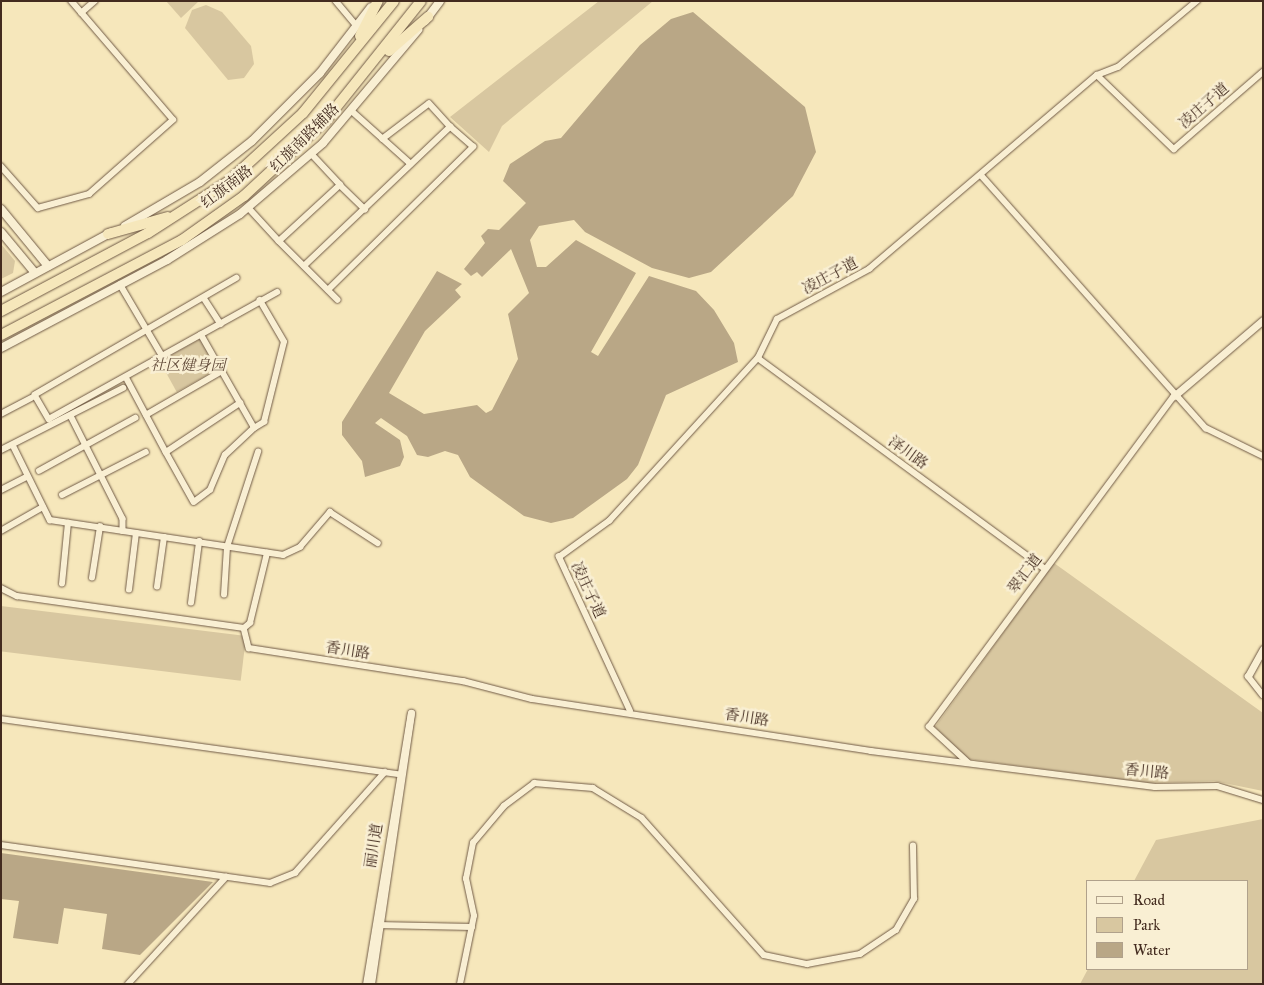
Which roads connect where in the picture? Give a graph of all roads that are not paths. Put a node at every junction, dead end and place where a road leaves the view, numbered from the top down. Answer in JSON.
{"nodes":[{"id":1,"x":71,"y":1,"type":"edge"},
{"id":2,"x":95,"y":1,"type":"edge"},
{"id":3,"x":336,"y":1,"type":"edge"},
{"id":4,"x":377,"y":1,"type":"edge"},
{"id":5,"x":394,"y":1,"type":"edge"},
{"id":6,"x":421,"y":1,"type":"edge"},
{"id":7,"x":440,"y":1,"type":"edge"},
{"id":8,"x":1197,"y":1,"type":"edge"},
{"id":9,"x":81,"y":13,"type":"junction"},
{"id":10,"x":428,"y":17,"type":"junction"},
{"id":11,"x":357,"y":26,"type":"junction"},
{"id":12,"x":352,"y":54,"type":"junction"},
{"id":13,"x":367,"y":70,"type":"junction"},
{"id":14,"x":1263,"y":72,"type":"edge"},
{"id":15,"x":1097,"y":75,"type":"junction"},
{"id":16,"x":352,"y":111,"type":"junction"},
{"id":17,"x":450,"y":127,"type":"junction"},
{"id":18,"x":383,"y":139,"type":"junction"},
{"id":19,"x":310,"y":154,"type":"junction"},
{"id":20,"x":411,"y":164,"type":"junction"},
{"id":21,"x":1,"y":166,"type":"edge"},
{"id":22,"x":981,"y":176,"type":"junction"},
{"id":23,"x":340,"y":185,"type":"junction"},
{"id":24,"x":248,"y":207,"type":"junction"},
{"id":25,"x":1,"y":209,"type":"edge"},
{"id":26,"x":365,"y":209,"type":"junction"},
{"id":27,"x":184,"y":212,"type":"junction"},
{"id":28,"x":1,"y":232,"type":"edge"},
{"id":29,"x":108,"y":234,"type":"junction"},
{"id":30,"x":279,"y":241,"type":"junction"},
{"id":31,"x":48,"y":266,"type":"junction"},
{"id":32,"x":304,"y":266,"type":"junction"},
{"id":33,"x":35,"y":274,"type":"junction"},
{"id":34,"x":237,"y":278,"type":"dead end"},
{"id":35,"x":120,"y":284,"type":"junction"},
{"id":36,"x":328,"y":290,"type":"junction"},
{"id":37,"x":1,"y":292,"type":"edge"},
{"id":38,"x":277,"y":292,"type":"dead end"},
{"id":39,"x":204,"y":298,"type":"junction"},
{"id":40,"x":338,"y":300,"type":"dead end"},
{"id":41,"x":260,"y":301,"type":"junction"},
{"id":42,"x":1,"y":312,"type":"edge"},
{"id":43,"x":1263,"y":320,"type":"edge"},
{"id":44,"x":221,"y":324,"type":"junction"},
{"id":45,"x":148,"y":332,"type":"junction"},
{"id":46,"x":1,"y":335,"type":"edge"},
{"id":47,"x":201,"y":335,"type":"junction"},
{"id":48,"x":1,"y":348,"type":"edge"},
{"id":49,"x":163,"y":357,"type":"junction"},
{"id":50,"x":758,"y":358,"type":"junction"},
{"id":51,"x":222,"y":371,"type":"junction"},
{"id":52,"x":126,"y":377,"type":"junction"},
{"id":53,"x":123,"y":388,"type":"dead end"},
{"id":54,"x":1174,"y":396,"type":"junction"},
{"id":55,"x":31,"y":398,"type":"dead end"},
{"id":56,"x":240,"y":403,"type":"junction"},
{"id":57,"x":1,"y":414,"type":"edge"},
{"id":58,"x":146,"y":415,"type":"junction"},
{"id":59,"x":71,"y":416,"type":"junction"},
{"id":60,"x":135,"y":418,"type":"dead end"},
{"id":61,"x":254,"y":428,"type":"junction"},
{"id":62,"x":13,"y":445,"type":"junction"},
{"id":63,"x":86,"y":446,"type":"junction"},
{"id":64,"x":1,"y":450,"type":"edge"},
{"id":65,"x":146,"y":452,"type":"dead end"},
{"id":66,"x":166,"y":452,"type":"junction"},
{"id":67,"x":258,"y":452,"type":"dead end"},
{"id":68,"x":1263,"y":456,"type":"edge"},
{"id":69,"x":39,"y":471,"type":"dead end"},
{"id":70,"x":101,"y":476,"type":"junction"},
{"id":71,"x":26,"y":477,"type":"junction"},
{"id":72,"x":1,"y":490,"type":"edge"},
{"id":73,"x":62,"y":495,"type":"dead end"},
{"id":74,"x":43,"y":507,"type":"junction"},
{"id":75,"x":68,"y":523,"type":"junction"},
{"id":76,"x":100,"y":528,"type":"junction"},
{"id":77,"x":1,"y":531,"type":"edge"},
{"id":78,"x":123,"y":531,"type":"junction"},
{"id":79,"x":136,"y":533,"type":"junction"},
{"id":80,"x":164,"y":537,"type":"junction"},
{"id":81,"x":199,"y":542,"type":"junction"},
{"id":82,"x":378,"y":543,"type":"dead end"},
{"id":83,"x":227,"y":547,"type":"junction"},
{"id":84,"x":267,"y":552,"type":"junction"},
{"id":85,"x":1044,"y":568,"type":"junction"},
{"id":86,"x":92,"y":578,"type":"dead end"},
{"id":87,"x":62,"y":584,"type":"dead end"},
{"id":88,"x":157,"y":587,"type":"dead end"},
{"id":89,"x":1,"y":588,"type":"edge"},
{"id":90,"x":129,"y":590,"type":"dead end"},
{"id":91,"x":224,"y":595,"type":"dead end"},
{"id":92,"x":191,"y":604,"type":"dead end"},
{"id":93,"x":244,"y":628,"type":"junction"},
{"id":94,"x":1263,"y":648,"type":"edge"},
{"id":95,"x":1248,"y":676,"type":"joint"},
{"id":96,"x":1263,"y":695,"type":"edge"},
{"id":97,"x":630,"y":711,"type":"junction"},
{"id":98,"x":410,"y":713,"type":"dead end"},
{"id":99,"x":1,"y":718,"type":"edge"},
{"id":100,"x":968,"y":763,"type":"junction"},
{"id":101,"x":385,"y":772,"type":"junction"},
{"id":102,"x":400,"y":775,"type":"junction"},
{"id":103,"x":1263,"y":800,"type":"edge"},
{"id":104,"x":1,"y":846,"type":"edge"},
{"id":105,"x":913,"y":846,"type":"dead end"},
{"id":106,"x":226,"y":877,"type":"junction"},
{"id":107,"x":377,"y":926,"type":"junction"},
{"id":108,"x":472,"y":927,"type":"junction"},
{"id":109,"x":128,"y":984,"type":"edge"},
{"id":110,"x":366,"y":984,"type":"edge"},
{"id":111,"x":371,"y":984,"type":"edge"},
{"id":112,"x":460,"y":984,"type":"edge"}],
"edges":[{"from":1,"to":9,"type":"street"},
{"from":2,"to":9,"type":"street"},
{"from":3,"to":11,"type":"street"},
{"from":4,"to":11,"type":"main road"},
{"from":4,"to":12,"type":"highway"},
{"from":5,"to":12,"type":"highway","name":"红旗南路"},
{"from":6,"to":13,"type":"highway","name":"红旗南路"},
{"from":7,"to":10,"type":"main road","name":"红旗南路辅路"},
{"from":8,"to":15,"type":"street"},
{"from":9,"to":21,"type":"street"},
{"from":10,"to":13,"type":"highway"},
{"from":10,"to":16,"type":"main road","name":"红旗南路辅路"},
{"from":11,"to":29,"type":"main road"},
{"from":12,"to":27,"type":"highway","name":"红旗南路"},
{"from":13,"to":46,"type":"highway","name":"红旗南路"},
{"from":14,"to":15,"type":"street","name":"凌庄子道"},
{"from":15,"to":22,"type":"street","name":"凌庄子道"},
{"from":16,"to":18,"type":"street"},
{"from":16,"to":19,"type":"main road","name":"红旗南路辅路"},
{"from":17,"to":18,"type":"street"},
{"from":17,"to":20,"type":"street"},
{"from":17,"to":36,"type":"street"},
{"from":18,"to":20,"type":"street"},
{"from":19,"to":23,"type":"street"},
{"from":19,"to":24,"type":"main road","name":"红旗南路辅路"},
{"from":20,"to":26,"type":"street"},
{"from":22,"to":50,"type":"street","name":"凌庄子道"},
{"from":22,"to":54,"type":"street"},
{"from":23,"to":26,"type":"street"},
{"from":23,"to":30,"type":"street"},
{"from":24,"to":30,"type":"street"},
{"from":24,"to":35,"type":"main road","name":"红旗南路辅路"},
{"from":25,"to":31,"type":"main road"},
{"from":26,"to":32,"type":"street"},
{"from":27,"to":29,"type":"highway"},
{"from":27,"to":42,"type":"highway","name":"红旗南路"},
{"from":28,"to":33,"type":"main road"},
{"from":29,"to":31,"type":"main road"},
{"from":30,"to":32,"type":"street"},
{"from":31,"to":33,"type":"main road"},
{"from":32,"to":36,"type":"street"},
{"from":33,"to":37,"type":"main road"},
{"from":34,"to":39,"type":"street"},
{"from":35,"to":45,"type":"street"},
{"from":35,"to":48,"type":"main road","name":"红旗南路辅路"},
{"from":36,"to":40,"type":"street"},
{"from":38,"to":41,"type":"street"},
{"from":39,"to":44,"type":"street"},
{"from":39,"to":45,"type":"street"},
{"from":41,"to":44,"type":"street"},
{"from":41,"to":61,"type":"street"},
{"from":43,"to":54,"type":"street"},
{"from":44,"to":47,"type":"street"},
{"from":45,"to":49,"type":"street"},
{"from":45,"to":52,"type":"street"},
{"from":47,"to":49,"type":"street"},
{"from":47,"to":51,"type":"street"},
{"from":49,"to":52,"type":"street"},
{"from":50,"to":85,"type":"street","name":"泽川路"},
{"from":50,"to":97,"type":"street","name":"凌庄子道"},
{"from":51,"to":56,"type":"street"},
{"from":51,"to":58,"type":"street"},
{"from":52,"to":58,"type":"street"},
{"from":53,"to":59,"type":"street"},
{"from":54,"to":68,"type":"street"},
{"from":54,"to":85,"type":"street","name":"翠汇道"},
{"from":55,"to":57,"type":"street"},
{"from":56,"to":61,"type":"street"},
{"from":56,"to":66,"type":"street"},
{"from":58,"to":66,"type":"street"},
{"from":59,"to":62,"type":"street"},
{"from":59,"to":63,"type":"street"},
{"from":60,"to":63,"type":"street"},
{"from":61,"to":66,"type":"street"},
{"from":62,"to":64,"type":"street"},
{"from":62,"to":71,"type":"street"},
{"from":63,"to":69,"type":"street"},
{"from":63,"to":70,"type":"street"},
{"from":65,"to":70,"type":"street"},
{"from":67,"to":83,"type":"street"},
{"from":70,"to":73,"type":"street"},
{"from":70,"to":78,"type":"street"},
{"from":71,"to":72,"type":"street"},
{"from":71,"to":74,"type":"street"},
{"from":74,"to":75,"type":"street"},
{"from":74,"to":77,"type":"street"},
{"from":75,"to":76,"type":"street"},
{"from":75,"to":87,"type":"street"},
{"from":76,"to":78,"type":"street"},
{"from":76,"to":86,"type":"street"},
{"from":78,"to":79,"type":"street"},
{"from":79,"to":80,"type":"street"},
{"from":79,"to":90,"type":"street"},
{"from":80,"to":81,"type":"street"},
{"from":80,"to":88,"type":"street"},
{"from":81,"to":83,"type":"street"},
{"from":81,"to":92,"type":"street"},
{"from":82,"to":84,"type":"street"},
{"from":83,"to":84,"type":"street"},
{"from":83,"to":91,"type":"street"},
{"from":84,"to":93,"type":"street"},
{"from":85,"to":100,"type":"street","name":"翠汇道"},
{"from":89,"to":93,"type":"street"},
{"from":93,"to":97,"type":"street","name":"香川路"},
{"from":94,"to":95,"type":"street"},
{"from":95,"to":96,"type":"street"},
{"from":97,"to":100,"type":"street","name":"香川路"},
{"from":98,"to":102,"type":"street","name":"丽川道"},
{"from":99,"to":101,"type":"street"},
{"from":100,"to":103,"type":"street","name":"香川路"},
{"from":101,"to":102,"type":"street"},
{"from":101,"to":106,"type":"street"},
{"from":102,"to":107,"type":"street","name":"丽川道"},
{"from":104,"to":106,"type":"street"},
{"from":105,"to":108,"type":"street"},
{"from":106,"to":109,"type":"street"},
{"from":107,"to":108,"type":"street"},
{"from":107,"to":110,"type":"street","name":"丽川道"},
{"from":107,"to":111,"type":"street","name":"丽川道"},
{"from":108,"to":112,"type":"street"}]}
